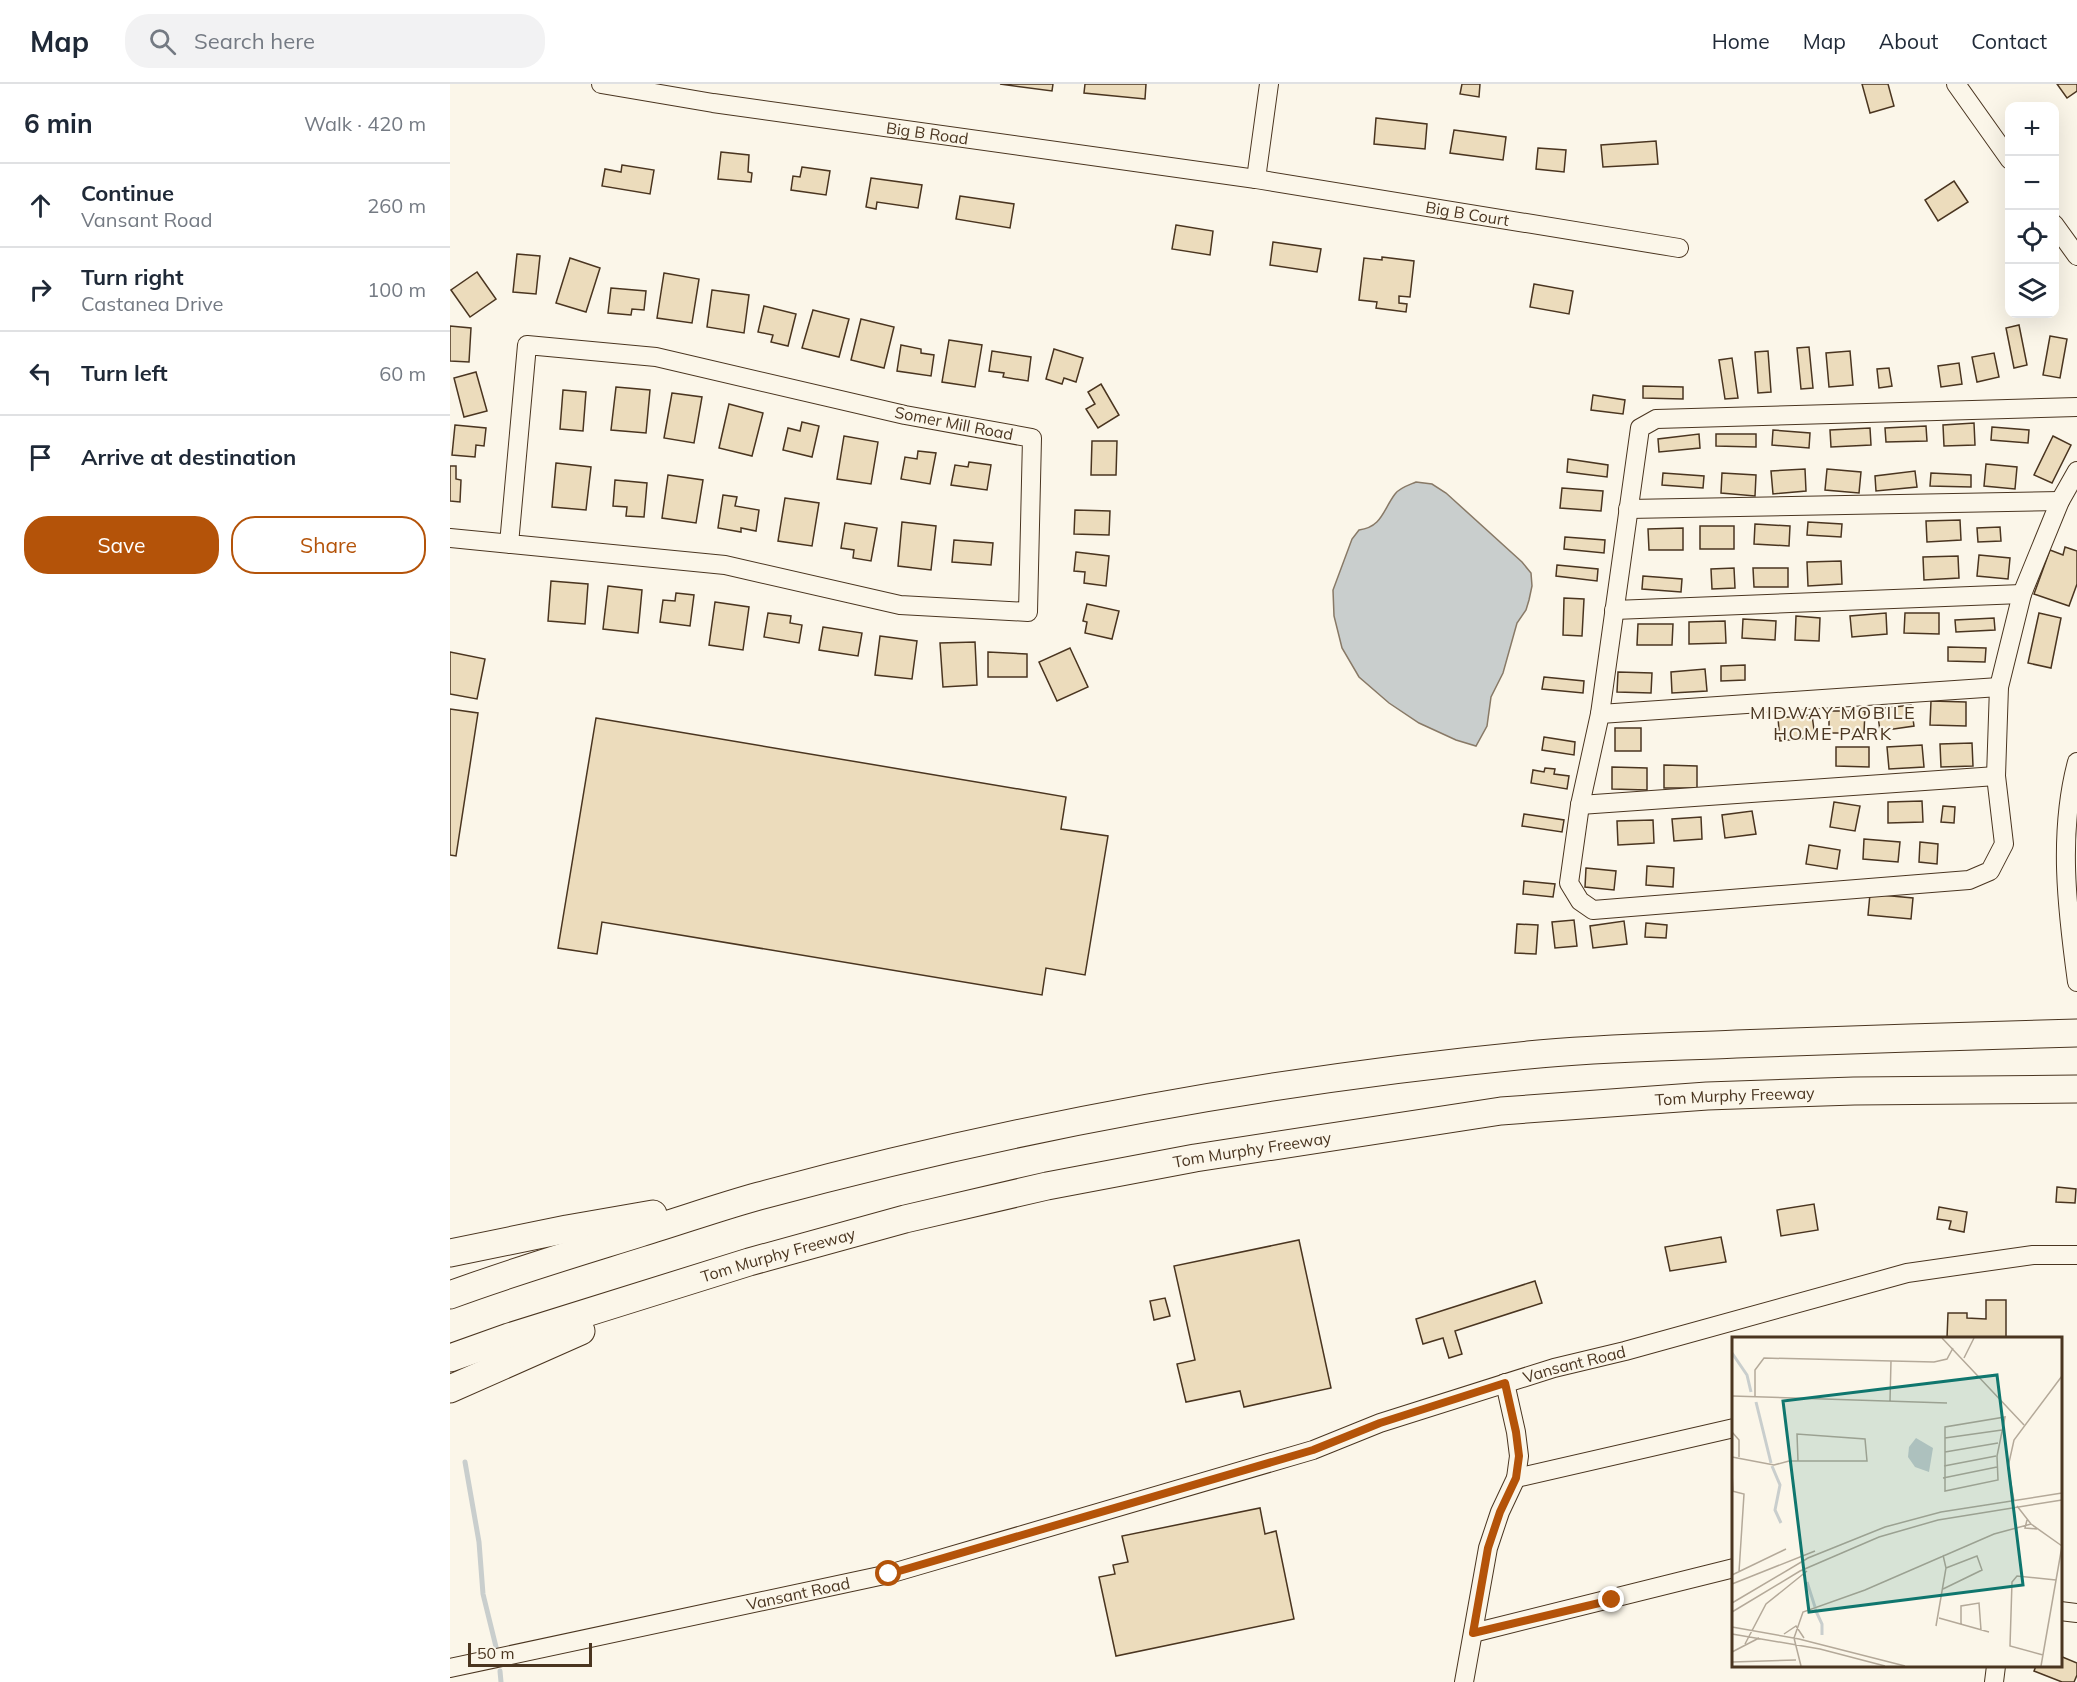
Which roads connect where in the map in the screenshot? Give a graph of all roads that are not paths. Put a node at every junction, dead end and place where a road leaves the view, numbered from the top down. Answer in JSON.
{"nodes":[{"id":1,"x":601,"y":84,"type":"edge"},
{"id":2,"x":1269,"y":84,"type":"edge"},
{"id":3,"x":1956,"y":84,"type":"edge"},
{"id":4,"x":2007,"y":156,"type":"edge"},
{"id":5,"x":1256,"y":179,"type":"junction"},
{"id":6,"x":2059,"y":230,"type":"edge"},
{"id":7,"x":1679,"y":248,"type":"dead end"},
{"id":8,"x":2077,"y":256,"type":"edge"},
{"id":9,"x":2077,"y":407,"type":"edge"},
{"id":10,"x":2077,"y":471,"type":"edge"},
{"id":11,"x":2060,"y":501,"type":"junction"},
{"id":12,"x":1628,"y":509,"type":"junction"},
{"id":13,"x":450,"y":538,"type":"edge"},
{"id":14,"x":509,"y":544,"type":"junction"},
{"id":15,"x":2022,"y":594,"type":"junction"},
{"id":16,"x":1614,"y":610,"type":"junction"},
{"id":17,"x":1999,"y":687,"type":"junction"},
{"id":18,"x":1600,"y":714,"type":"junction"},
{"id":19,"x":2077,"y":762,"type":"edge"},
{"id":20,"x":1996,"y":776,"type":"junction"},
{"id":21,"x":1580,"y":805,"type":"junction"},
{"id":22,"x":2077,"y":982,"type":"edge"},
{"id":23,"x":2077,"y":1033,"type":"edge"},
{"id":24,"x":2077,"y":1089,"type":"edge"},
{"id":25,"x":755,"y":1197,"type":"junction"},
{"id":26,"x":450,"y":1252,"type":"edge"},
{"id":27,"x":2077,"y":1255,"type":"edge"},
{"id":28,"x":749,"y":1262,"type":"junction"},
{"id":29,"x":450,"y":1295,"type":"edge"},
{"id":30,"x":450,"y":1358,"type":"edge"},
{"id":31,"x":1505,"y":1383,"type":"junction"},
{"id":32,"x":450,"y":1389,"type":"edge"},
{"id":33,"x":1732,"y":1428,"type":"edge"},
{"id":34,"x":1516,"y":1478,"type":"junction"},
{"id":35,"x":1732,"y":1568,"type":"edge"},
{"id":36,"x":2062,"y":1611,"type":"edge"},
{"id":37,"x":2077,"y":1613,"type":"edge"},
{"id":38,"x":1473,"y":1633,"type":"junction"},
{"id":39,"x":1996,"y":1667,"type":"edge"},
{"id":40,"x":450,"y":1668,"type":"edge"},
{"id":41,"x":1464,"y":1682,"type":"edge"},
{"id":42,"x":1994,"y":1682,"type":"edge"}],
"edges":[{"from":1,"to":5,"type":"street","name":"Big B Road"},
{"from":2,"to":5,"type":"street"},
{"from":3,"to":4,"type":"street"},
{"from":5,"to":7,"type":"street","name":"Big B Court"},
{"from":6,"to":8,"type":"street"},
{"from":9,"to":12,"type":"street"},
{"from":10,"to":11,"type":"street"},
{"from":11,"to":12,"type":"street"},
{"from":11,"to":15,"type":"street"},
{"from":12,"to":16,"type":"street"},
{"from":13,"to":14,"type":"street","name":"Somer Mill Road"},
{"from":14,"to":14,"type":"street","name":"Somer Mill Road"},
{"from":15,"to":16,"type":"street"},
{"from":15,"to":17,"type":"street"},
{"from":16,"to":18,"type":"street"},
{"from":17,"to":18,"type":"street"},
{"from":17,"to":20,"type":"street"},
{"from":18,"to":21,"type":"street"},
{"from":19,"to":22,"type":"street"},
{"from":20,"to":21,"type":"street"},
{"from":20,"to":21,"type":"street"},
{"from":23,"to":25,"type":"highway"},
{"from":24,"to":28,"type":"highway","name":"Tom Murphy Freeway"},
{"from":25,"to":26,"type":"highway"},
{"from":25,"to":29,"type":"highway"},
{"from":27,"to":31,"type":"street","name":"Vansant Road"},
{"from":28,"to":30,"type":"highway","name":"Tom Murphy Freeway"},
{"from":28,"to":32,"type":"highway"},
{"from":31,"to":34,"type":"street"},
{"from":31,"to":40,"type":"street","name":"Vansant Road"},
{"from":33,"to":34,"type":"street"},
{"from":34,"to":38,"type":"street"},
{"from":35,"to":38,"type":"street"},
{"from":36,"to":37,"type":"street"},
{"from":38,"to":41,"type":"street"},
{"from":39,"to":42,"type":"street"}]}
